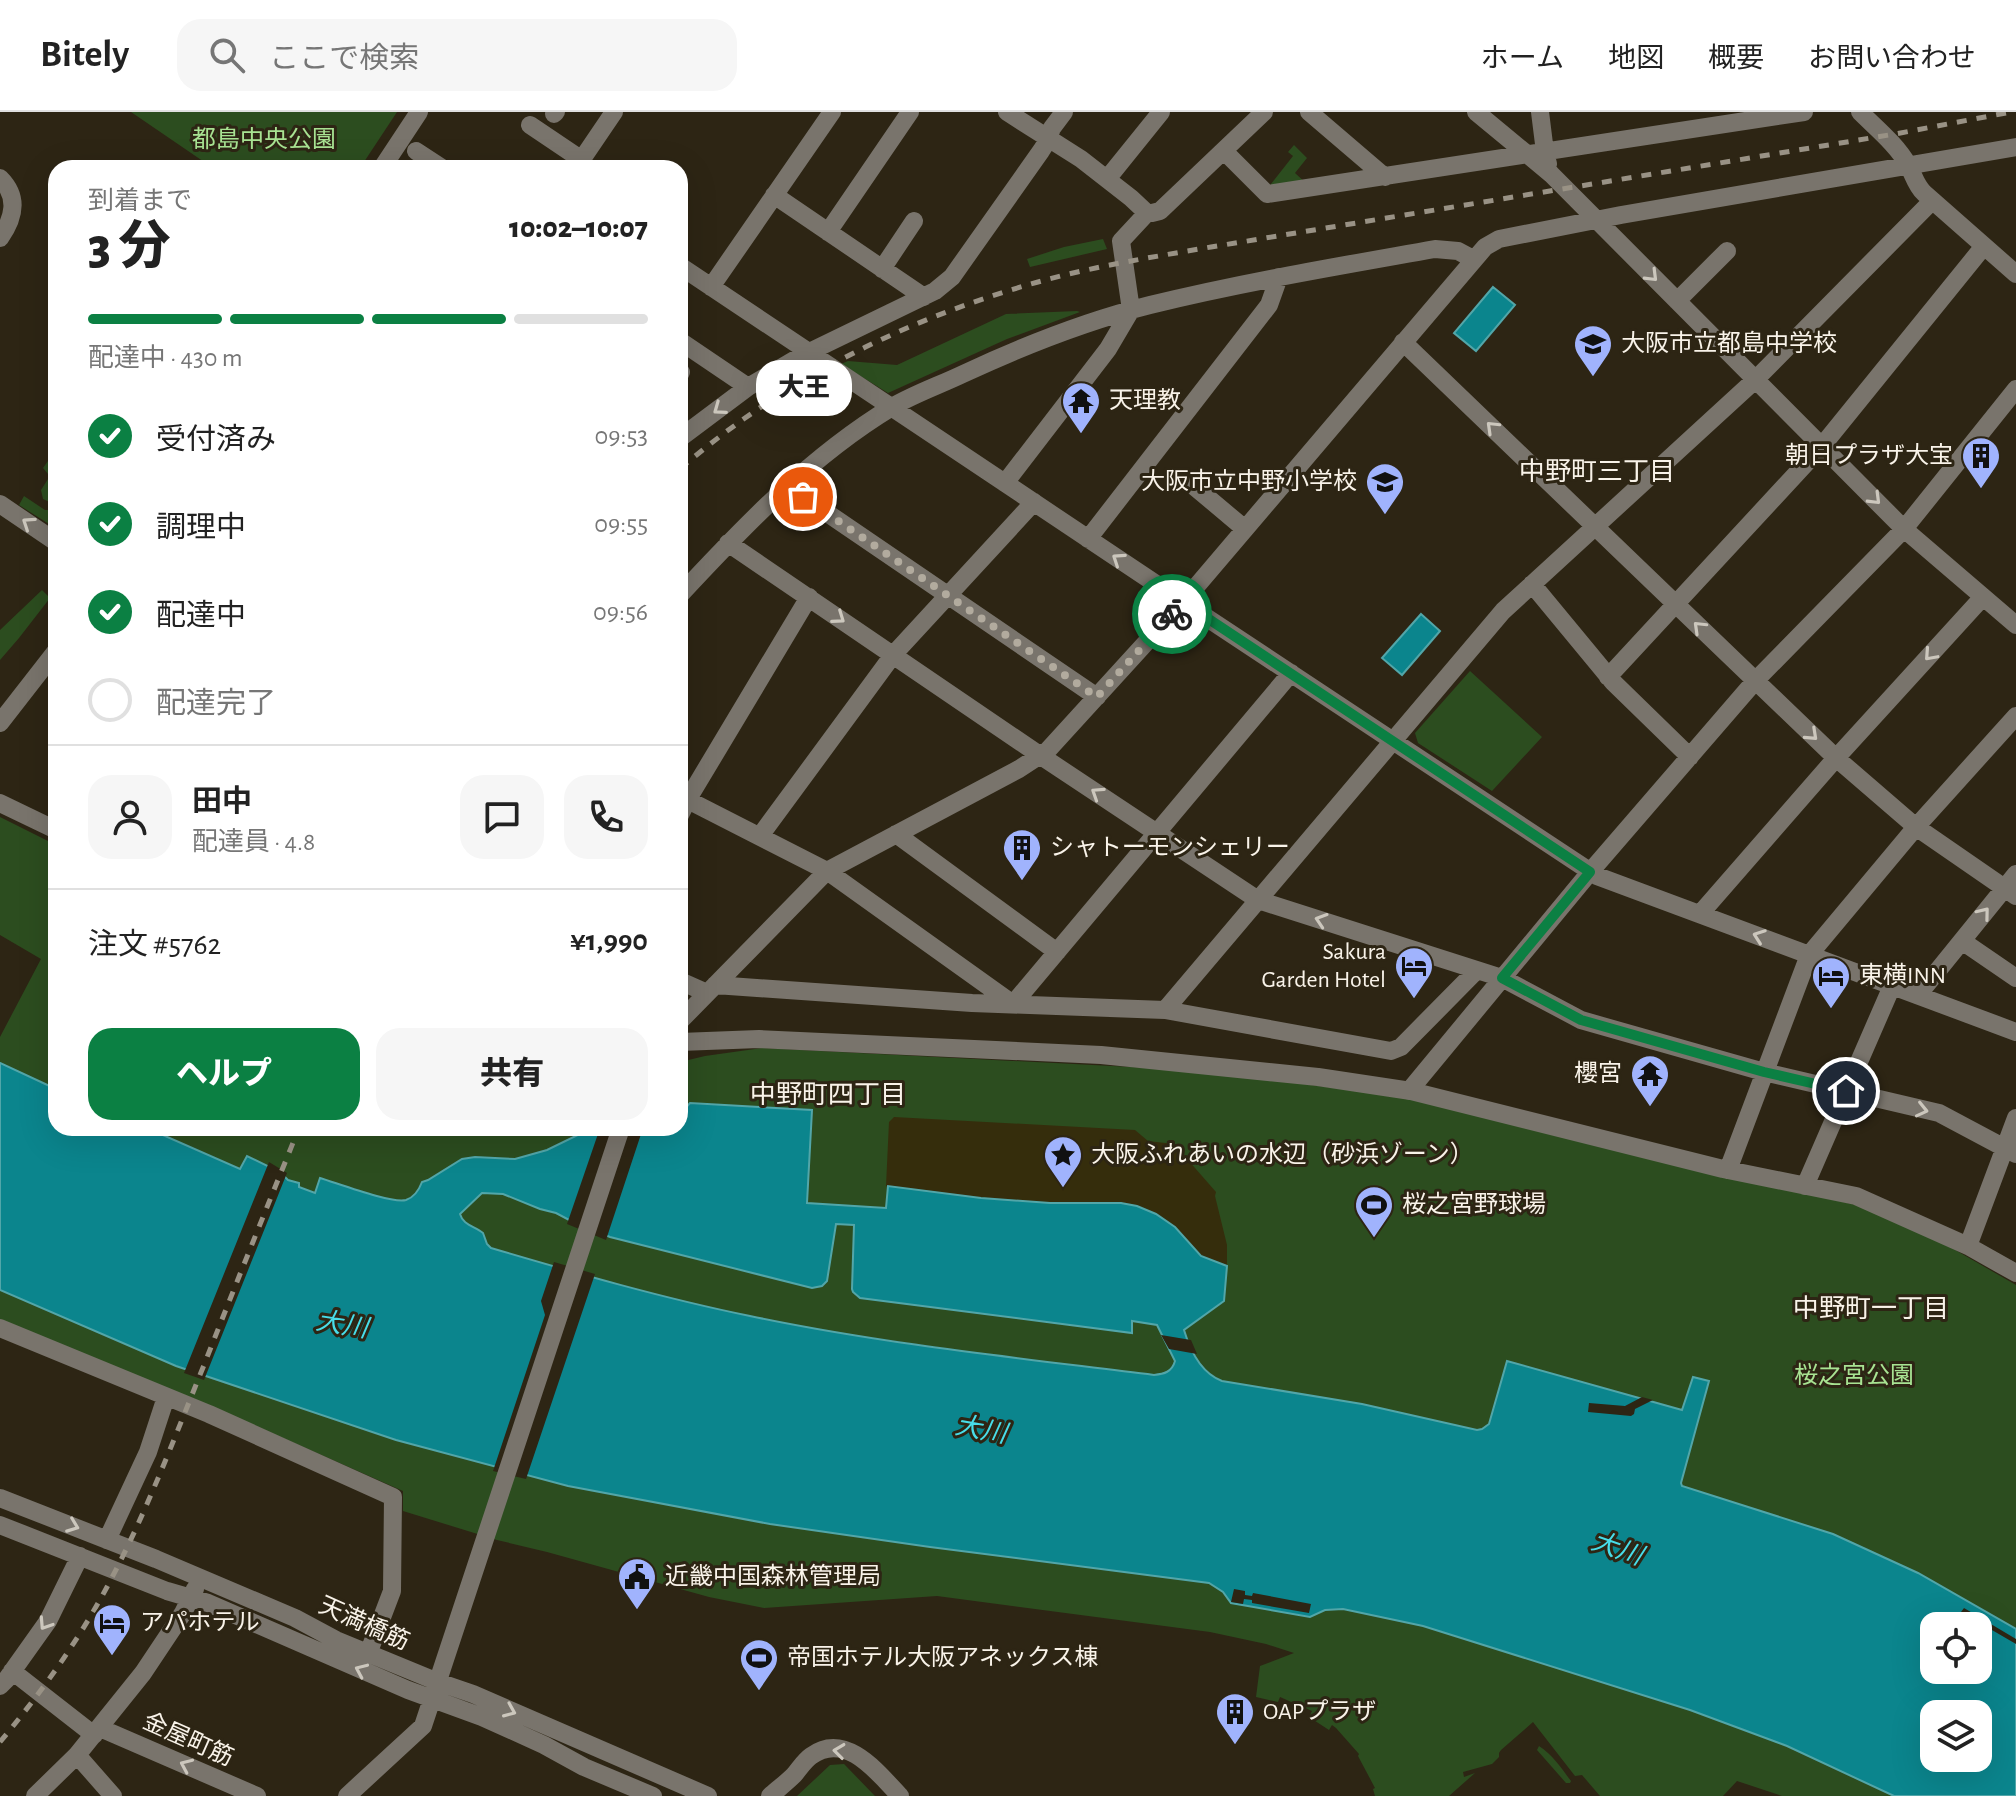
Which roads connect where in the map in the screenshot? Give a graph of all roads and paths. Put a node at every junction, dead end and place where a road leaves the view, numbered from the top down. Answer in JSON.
{"nodes":[{"id":1,"x":419,"y":112,"type":"edge"},
{"id":2,"x":614,"y":112,"type":"edge"},
{"id":3,"x":832,"y":112,"type":"edge"},
{"id":4,"x":910,"y":112,"type":"edge"},
{"id":5,"x":1007,"y":112,"type":"edge"},
{"id":6,"x":1064,"y":112,"type":"edge"},
{"id":7,"x":1161,"y":112,"type":"edge"},
{"id":8,"x":1264,"y":112,"type":"edge"},
{"id":9,"x":1309,"y":112,"type":"edge"},
{"id":10,"x":1476,"y":112,"type":"edge"},
{"id":11,"x":1540,"y":112,"type":"edge"},
{"id":12,"x":1804,"y":112,"type":"edge"},
{"id":13,"x":1860,"y":112,"type":"edge"},
{"id":14,"x":530,"y":125,"type":"dead end"},
{"id":15,"x":1048,"y":140,"type":"junction"},
{"id":16,"x":2016,"y":147,"type":"edge"},
{"id":17,"x":416,"y":151,"type":"dead end"},
{"id":18,"x":1224,"y":151,"type":"junction"},
{"id":19,"x":1537,"y":153,"type":"junction"},
{"id":20,"x":387,"y":160,"type":"edge"},
{"id":21,"x":430,"y":160,"type":"edge"},
{"id":22,"x":574,"y":160,"type":"edge"},
{"id":23,"x":582,"y":160,"type":"edge"},
{"id":24,"x":1908,"y":165,"type":"junction"},
{"id":25,"x":1385,"y":177,"type":"junction"},
{"id":26,"x":0,"y":178,"type":"edge"},
{"id":27,"x":1107,"y":179,"type":"junction"},
{"id":28,"x":774,"y":195,"type":"junction"},
{"id":29,"x":1932,"y":201,"type":"junction"},
{"id":30,"x":1147,"y":213,"type":"junction"},
{"id":31,"x":914,"y":221,"type":"dead end"},
{"id":32,"x":1596,"y":221,"type":"junction"},
{"id":33,"x":828,"y":232,"type":"junction"},
{"id":34,"x":0,"y":238,"type":"edge"},
{"id":35,"x":1984,"y":246,"type":"junction"},
{"id":36,"x":1727,"y":251,"type":"dead end"},
{"id":37,"x":1473,"y":259,"type":"junction"},
{"id":38,"x":882,"y":269,"type":"junction"},
{"id":39,"x":688,"y":271,"type":"edge"},
{"id":40,"x":2016,"y":274,"type":"edge"},
{"id":41,"x":1279,"y":277,"type":"junction"},
{"id":42,"x":711,"y":287,"type":"junction"},
{"id":43,"x":924,"y":297,"type":"junction"},
{"id":44,"x":1677,"y":301,"type":"junction"},
{"id":45,"x":1131,"y":310,"type":"junction"},
{"id":46,"x":1403,"y":342,"type":"junction"},
{"id":47,"x":688,"y":346,"type":"edge"},
{"id":48,"x":808,"y":353,"type":"junction"},
{"id":49,"x":1755,"y":380,"type":"junction"},
{"id":50,"x":748,"y":387,"type":"junction"},
{"id":51,"x":2016,"y":389,"type":"edge"},
{"id":52,"x":892,"y":407,"type":"junction"},
{"id":53,"x":688,"y":431,"type":"edge"},
{"id":54,"x":1822,"y":446,"type":"junction"},
{"id":55,"x":1189,"y":482,"type":"dead end"},
{"id":56,"x":1005,"y":483,"type":"junction"},
{"id":57,"x":789,"y":487,"type":"junction"},
{"id":58,"x":1034,"y":502,"type":"junction"},
{"id":59,"x":0,"y":504,"type":"edge"},
{"id":60,"x":1596,"y":526,"type":"junction"},
{"id":61,"x":1245,"y":529,"type":"junction"},
{"id":62,"x":1904,"y":529,"type":"junction"},
{"id":63,"x":48,"y":537,"type":"edge"},
{"id":64,"x":1088,"y":539,"type":"junction"},
{"id":65,"x":728,"y":543,"type":"junction"},
{"id":66,"x":1532,"y":584,"type":"junction"},
{"id":67,"x":688,"y":586,"type":"edge"},
{"id":68,"x":948,"y":596,"type":"junction"},
{"id":69,"x":809,"y":597,"type":"junction"},
{"id":70,"x":1982,"y":598,"type":"junction"},
{"id":71,"x":1183,"y":602,"type":"junction"},
{"id":72,"x":1676,"y":604,"type":"junction"},
{"id":73,"x":2016,"y":625,"type":"edge"},
{"id":74,"x":893,"y":655,"type":"junction"},
{"id":75,"x":48,"y":661,"type":"edge"},
{"id":76,"x":1291,"y":673,"type":"junction"},
{"id":77,"x":1608,"y":677,"type":"junction"},
{"id":78,"x":1755,"y":681,"type":"junction"},
{"id":79,"x":1097,"y":697,"type":"junction"},
{"id":80,"x":2016,"y":716,"type":"edge"},
{"id":81,"x":0,"y":723,"type":"edge"},
{"id":82,"x":1392,"y":740,"type":"junction"},
{"id":83,"x":1041,"y":756,"type":"junction"},
{"id":84,"x":1690,"y":757,"type":"junction"},
{"id":85,"x":1836,"y":758,"type":"junction"},
{"id":86,"x":688,"y":795,"type":"edge"},
{"id":87,"x":0,"y":803,"type":"edge"},
{"id":88,"x":688,"y":805,"type":"edge"},
{"id":89,"x":48,"y":826,"type":"edge"},
{"id":90,"x":1916,"y":827,"type":"junction"},
{"id":91,"x":1157,"y":833,"type":"junction"},
{"id":92,"x":896,"y":834,"type":"junction"},
{"id":93,"x":760,"y":836,"type":"junction"},
{"id":94,"x":827,"y":871,"type":"junction"},
{"id":95,"x":1590,"y":872,"type":"junction"},
{"id":96,"x":2012,"y":886,"type":"edge"},
{"id":97,"x":1258,"y":900,"type":"junction"},
{"id":98,"x":1700,"y":914,"type":"junction"},
{"id":99,"x":1962,"y":941,"type":"junction"},
{"id":100,"x":1057,"y":952,"type":"junction"},
{"id":101,"x":1809,"y":955,"type":"junction"},
{"id":102,"x":1477,"y":970,"type":"junction"},
{"id":103,"x":1502,"y":978,"type":"junction"},
{"id":104,"x":2016,"y":978,"type":"edge"},
{"id":105,"x":688,"y":983,"type":"edge"},
{"id":106,"x":1892,"y":986,"type":"junction"},
{"id":107,"x":711,"y":989,"type":"junction"},
{"id":108,"x":1918,"y":995,"type":"junction"},
{"id":109,"x":1013,"y":1004,"type":"junction"},
{"id":110,"x":1165,"y":1010,"type":"junction"},
{"id":111,"x":688,"y":1013,"type":"edge"},
{"id":112,"x":2016,"y":1032,"type":"edge"},
{"id":113,"x":688,"y":1042,"type":"edge"},
{"id":114,"x":1764,"y":1072,"type":"junction"},
{"id":115,"x":1409,"y":1091,"type":"junction"},
{"id":116,"x":1846,"y":1091,"type":"junction"},
{"id":117,"x":2016,"y":1118,"type":"edge"},
{"id":118,"x":618,"y":1136,"type":"edge"},
{"id":119,"x":2010,"y":1151,"type":"edge"},
{"id":120,"x":1728,"y":1170,"type":"junction"},
{"id":121,"x":1805,"y":1186,"type":"junction"},
{"id":122,"x":1968,"y":1246,"type":"junction"},
{"id":123,"x":2016,"y":1273,"type":"edge"},
{"id":124,"x":0,"y":1328,"type":"edge"},
{"id":125,"x":166,"y":1397,"type":"junction"},
{"id":126,"x":0,"y":1498,"type":"edge"},
{"id":127,"x":0,"y":1525,"type":"edge"},
{"id":128,"x":107,"y":1540,"type":"junction"},
{"id":129,"x":80,"y":1556,"type":"junction"},
{"id":130,"x":200,"y":1579,"type":"junction"},
{"id":131,"x":190,"y":1598,"type":"junction"},
{"id":132,"x":368,"y":1654,"type":"junction"},
{"id":133,"x":6,"y":1678,"type":"edge"},
{"id":134,"x":435,"y":1691,"type":"junction"},
{"id":135,"x":97,"y":1731,"type":"junction"},
{"id":136,"x":77,"y":1755,"type":"junction"},
{"id":137,"x":35,"y":1796,"type":"edge"},
{"id":138,"x":113,"y":1796,"type":"edge"},
{"id":139,"x":257,"y":1796,"type":"edge"},
{"id":140,"x":347,"y":1796,"type":"edge"},
{"id":141,"x":653,"y":1796,"type":"edge"},
{"id":142,"x":708,"y":1796,"type":"edge"},
{"id":143,"x":770,"y":1796,"type":"edge"},
{"id":144,"x":900,"y":1796,"type":"edge"}],
"edges":[{"from":1,"to":20,"type":"street"},
{"from":2,"to":23,"type":"street"},
{"from":3,"to":28,"type":"street"},
{"from":4,"to":33,"type":"street"},
{"from":5,"to":15,"type":"street"},
{"from":6,"to":15,"type":"street"},
{"from":7,"to":27,"type":"street"},
{"from":8,"to":18,"type":"street"},
{"from":9,"to":25,"type":"street"},
{"from":10,"to":19,"type":"street"},
{"from":11,"to":19,"type":"street"},
{"from":12,"to":19,"type":"street"},
{"from":13,"to":24,"type":"street"},
{"from":14,"to":22,"type":"street"},
{"from":15,"to":27,"type":"street"},
{"from":15,"to":43,"type":"street"},
{"from":16,"to":24,"type":"street"},
{"from":17,"to":21,"type":"street"},
{"from":18,"to":25,"type":"street"},
{"from":18,"to":30,"type":"street"},
{"from":19,"to":25,"type":"street"},
{"from":19,"to":32,"type":"street"},
{"from":24,"to":29,"type":"street"},
{"from":24,"to":32,"type":"street"},
{"from":26,"to":34,"type":"street"},
{"from":27,"to":30,"type":"street"},
{"from":28,"to":33,"type":"street"},
{"from":28,"to":42,"type":"street"},
{"from":29,"to":35,"type":"street"},
{"from":29,"to":49,"type":"street"},
{"from":30,"to":45,"type":"street"},
{"from":31,"to":38,"type":"street"},
{"from":32,"to":37,"type":"street"},
{"from":32,"to":44,"type":"street","one_way":true},
{"from":33,"to":38,"type":"street"},
{"from":35,"to":40,"type":"street"},
{"from":35,"to":54,"type":"street"},
{"from":36,"to":44,"type":"street"},
{"from":37,"to":41,"type":"street"},
{"from":37,"to":46,"type":"street"},
{"from":38,"to":43,"type":"street"},
{"from":39,"to":42,"type":"street"},
{"from":41,"to":45,"type":"street"},
{"from":41,"to":64,"type":"street"},
{"from":42,"to":48,"type":"street"},
{"from":43,"to":48,"type":"street"},
{"from":44,"to":49,"type":"street"},
{"from":45,"to":52,"type":"street"},
{"from":45,"to":56,"type":"street"},
{"from":60,"to":46,"type":"street","one_way":true},
{"from":46,"to":61,"type":"street"},
{"from":47,"to":50,"type":"street"},
{"from":48,"to":50,"type":"street"},
{"from":48,"to":52,"type":"street"},
{"from":49,"to":54,"type":"street"},
{"from":49,"to":60,"type":"street"},
{"from":50,"to":53,"type":"street","one_way":true},
{"from":51,"to":62,"type":"street"},
{"from":52,"to":56,"type":"street"},
{"from":52,"to":57,"type":"street"},
{"from":54,"to":62,"type":"street","one_way":true},
{"from":54,"to":72,"type":"street"},
{"from":55,"to":61,"type":"street"},
{"from":56,"to":58,"type":"street"},
{"from":57,"to":65,"type":"street"},
{"from":57,"to":68,"type":"street"},
{"from":58,"to":64,"type":"street"},
{"from":58,"to":68,"type":"street"},
{"from":63,"to":59,"type":"street","one_way":true},
{"from":60,"to":66,"type":"street"},
{"from":60,"to":72,"type":"street"},
{"from":61,"to":71,"type":"street"},
{"from":62,"to":70,"type":"street"},
{"from":62,"to":78,"type":"street"},
{"from":71,"to":64,"type":"street","one_way":true},
{"from":65,"to":67,"type":"street"},
{"from":65,"to":69,"type":"street"},
{"from":66,"to":77,"type":"street"},
{"from":66,"to":82,"type":"street"},
{"from":68,"to":74,"type":"street"},
{"from":68,"to":79,"type":"street"},
{"from":69,"to":74,"type":"street","one_way":true},
{"from":69,"to":86,"type":"street"},
{"from":70,"to":73,"type":"street"},
{"from":70,"to":85,"type":"street","one_way":true},
{"from":71,"to":76,"type":"street"},
{"from":71,"to":79,"type":"street"},
{"from":72,"to":77,"type":"street"},
{"from":78,"to":72,"type":"street","one_way":true},
{"from":74,"to":83,"type":"street"},
{"from":74,"to":93,"type":"street"},
{"from":75,"to":81,"type":"street"},
{"from":76,"to":82,"type":"street"},
{"from":76,"to":91,"type":"street"},
{"from":77,"to":84,"type":"street"},
{"from":78,"to":84,"type":"street"},
{"from":78,"to":85,"type":"street","one_way":true},
{"from":79,"to":83,"type":"street"},
{"from":80,"to":90,"type":"street"},
{"from":82,"to":95,"type":"street"},
{"from":82,"to":97,"type":"street"},
{"from":91,"to":83,"type":"street","one_way":true},
{"from":83,"to":92,"type":"street"},
{"from":84,"to":95,"type":"street"},
{"from":85,"to":90,"type":"street"},
{"from":85,"to":98,"type":"street"},
{"from":87,"to":89,"type":"street"},
{"from":88,"to":93,"type":"street"},
{"from":90,"to":96,"type":"street"},
{"from":90,"to":101,"type":"street"},
{"from":91,"to":97,"type":"street"},
{"from":91,"to":100,"type":"street"},
{"from":92,"to":94,"type":"street"},
{"from":92,"to":100,"type":"street"},
{"from":93,"to":94,"type":"street"},
{"from":94,"to":107,"type":"street"},
{"from":94,"to":109,"type":"street"},
{"from":95,"to":98,"type":"street"},
{"from":95,"to":103,"type":"street"},
{"from":99,"to":96,"type":"street","one_way":true},
{"from":102,"to":97,"type":"street","one_way":true},
{"from":97,"to":110,"type":"street"},
{"from":101,"to":98,"type":"street","one_way":true},
{"from":99,"to":104,"type":"street"},
{"from":99,"to":108,"type":"street"},
{"from":100,"to":109,"type":"street"},
{"from":101,"to":106,"type":"street"},
{"from":101,"to":114,"type":"street"},
{"from":102,"to":103,"type":"street"},
{"from":102,"to":110,"type":"street"},
{"from":103,"to":114,"type":"street"},
{"from":103,"to":115,"type":"street"},
{"from":105,"to":107,"type":"street"},
{"from":106,"to":108,"type":"street"},
{"from":106,"to":116,"type":"street"},
{"from":107,"to":109,"type":"street"},
{"from":107,"to":111,"type":"street"},
{"from":108,"to":112,"type":"street"},
{"from":109,"to":110,"type":"street"},
{"from":113,"to":115,"type":"street"},
{"from":114,"to":116,"type":"street"},
{"from":114,"to":120,"type":"street"},
{"from":115,"to":120,"type":"street"},
{"from":116,"to":119,"type":"street","one_way":true},
{"from":116,"to":121,"type":"street"},
{"from":117,"to":119,"type":"street"},
{"from":118,"to":134,"type":"street"},
{"from":119,"to":122,"type":"street"},
{"from":120,"to":121,"type":"street"},
{"from":121,"to":122,"type":"street"},
{"from":122,"to":123,"type":"street"},
{"from":124,"to":125,"type":"street"},
{"from":125,"to":128,"type":"street"},
{"from":125,"to":132,"type":"street"},
{"from":126,"to":128,"type":"street","name":"天満橋筋","one_way":true},
{"from":127,"to":129,"type":"street","name":"天満橋筋"},
{"from":128,"to":130,"type":"street","name":"天満橋筋"},
{"from":129,"to":131,"type":"street","name":"天満橋筋"},
{"from":129,"to":133,"type":"street","one_way":true},
{"from":130,"to":131,"type":"street"},
{"from":130,"to":132,"type":"street","name":"天満橋筋"},
{"from":134,"to":131,"type":"street","name":"天満橋筋","one_way":true},
{"from":131,"to":135,"type":"street"},
{"from":132,"to":134,"type":"street","name":"天満橋筋"},
{"from":133,"to":135,"type":"street","name":"金屋町筋"},
{"from":134,"to":140,"type":"street"},
{"from":134,"to":141,"type":"street","name":"天満橋筋"},
{"from":134,"to":142,"type":"street","name":"天満橋筋","one_way":true},
{"from":135,"to":136,"type":"street"},
{"from":139,"to":135,"type":"street","name":"金屋町筋","one_way":true},
{"from":136,"to":137,"type":"street"},
{"from":136,"to":138,"type":"street"},
{"from":144,"to":143,"type":"street","one_way":true}]}
